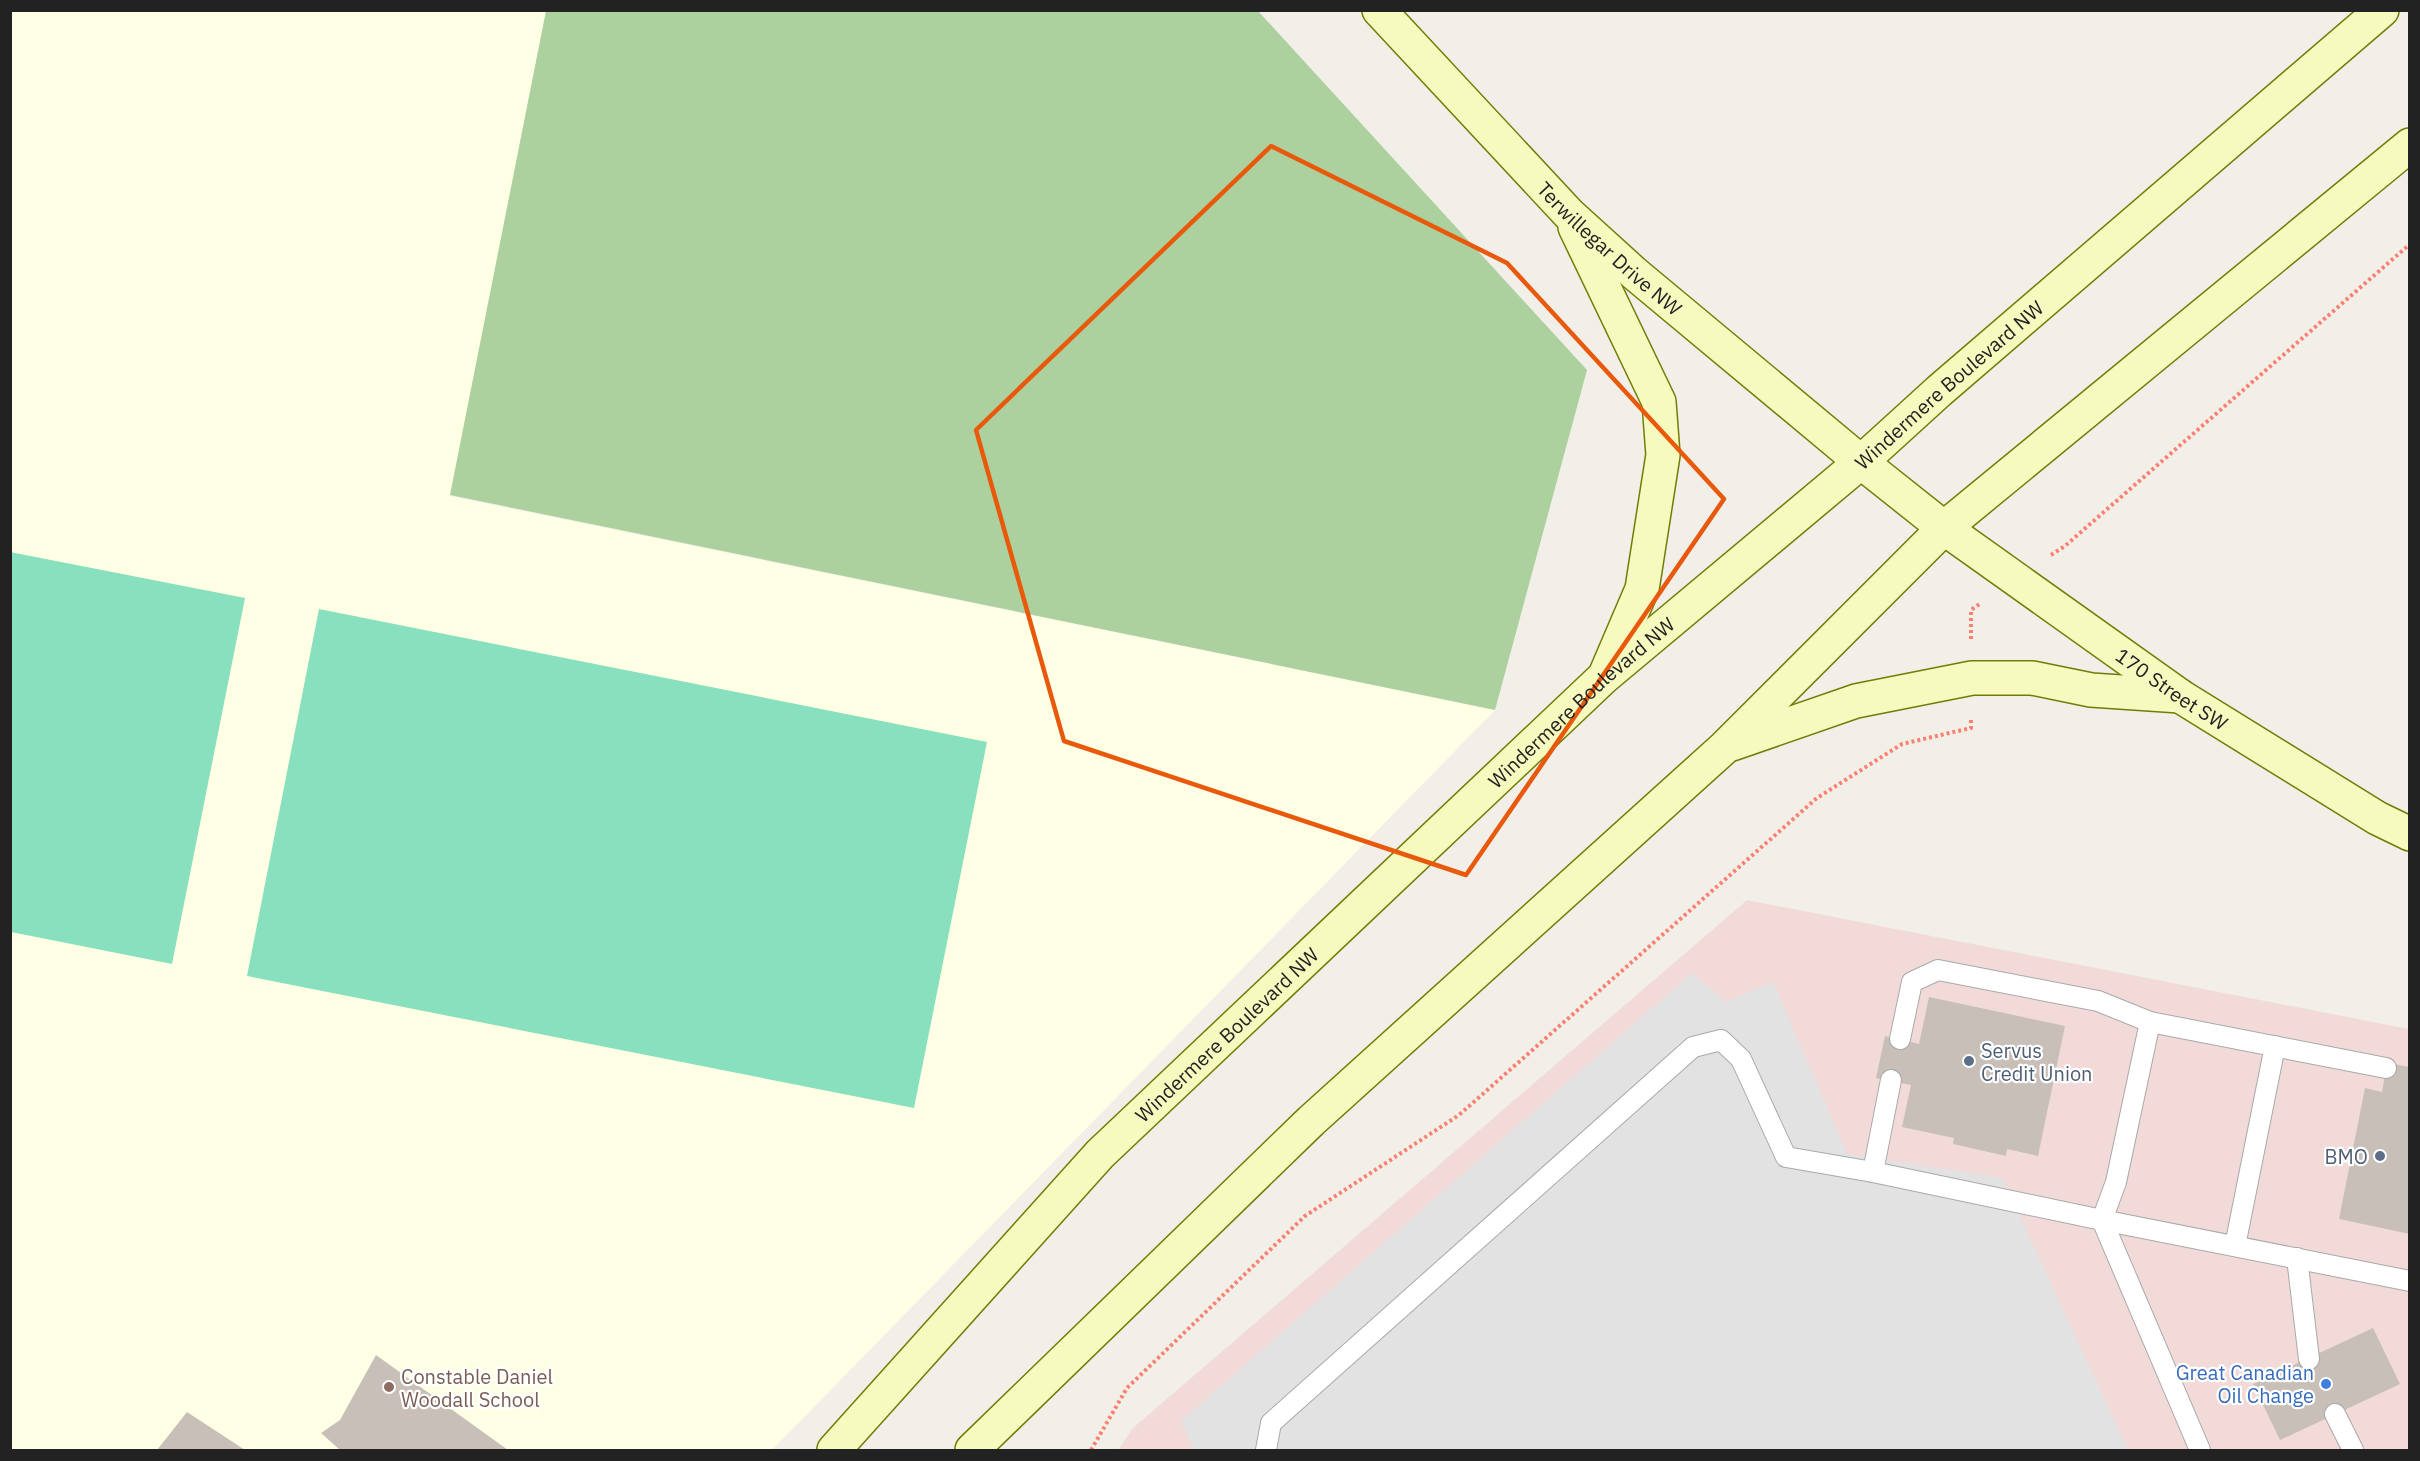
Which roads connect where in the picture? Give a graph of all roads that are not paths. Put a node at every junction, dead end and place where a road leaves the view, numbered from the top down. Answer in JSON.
{"nodes":[{"id":1,"x":1378,"y":10,"type":"edge"},
{"id":2,"x":2382,"y":10,"type":"edge"},
{"id":3,"x":2409,"y":145,"type":"edge"},
{"id":4,"x":1569,"y":214,"type":"junction"},
{"id":5,"x":1861,"y":462,"type":"junction"},
{"id":6,"x":1944,"y":528,"type":"junction"},
{"id":7,"x":1605,"y":677,"type":"junction"},
{"id":8,"x":2180,"y":696,"type":"junction"},
{"id":9,"x":1725,"y":747,"type":"junction"},
{"id":10,"x":2409,"y":834,"type":"edge"},
{"id":11,"x":2150,"y":1022,"type":"junction"},
{"id":12,"x":1900,"y":1039,"type":"dead end"},
{"id":13,"x":2275,"y":1046,"type":"junction"},
{"id":14,"x":2386,"y":1068,"type":"dead end"},
{"id":15,"x":1891,"y":1080,"type":"dead end"},
{"id":16,"x":1872,"y":1172,"type":"junction"},
{"id":17,"x":2102,"y":1220,"type":"junction"},
{"id":18,"x":2235,"y":1246,"type":"junction"},
{"id":19,"x":2297,"y":1258,"type":"junction"},
{"id":20,"x":2409,"y":1281,"type":"edge"},
{"id":21,"x":2309,"y":1359,"type":"dead end"},
{"id":22,"x":2335,"y":1414,"type":"dead end"},
{"id":23,"x":980,"y":1448,"type":"edge"},
{"id":24,"x":834,"y":1450,"type":"edge"},
{"id":25,"x":1266,"y":1450,"type":"edge"},
{"id":26,"x":2200,"y":1450,"type":"edge"},
{"id":27,"x":2353,"y":1450,"type":"edge"}],
"edges":[{"from":1,"to":4,"type":"main road","name":"Terwillegar Drive NW"},
{"from":2,"to":5,"type":"main road","name":"Windermere Boulevard NW"},
{"from":3,"to":6,"type":"main road"},
{"from":4,"to":5,"type":"main road","name":"Terwillegar Drive NW"},
{"from":4,"to":7,"type":"main road"},
{"from":5,"to":6,"type":"main road","name":"Terwillegar Drive NW"},
{"from":5,"to":7,"type":"main road","name":"Windermere Boulevard NW"},
{"from":6,"to":8,"type":"main road","name":"170 Street SW"},
{"from":6,"to":9,"type":"main road"},
{"from":7,"to":24,"type":"main road","name":"Windermere Boulevard NW"},
{"from":8,"to":9,"type":"main road"},
{"from":8,"to":10,"type":"main road","name":"170 Street SW"},
{"from":9,"to":23,"type":"main road"},
{"from":11,"to":12,"type":"lane"},
{"from":11,"to":13,"type":"lane"},
{"from":11,"to":17,"type":"lane"},
{"from":13,"to":14,"type":"lane"},
{"from":13,"to":18,"type":"lane"},
{"from":15,"to":16,"type":"lane"},
{"from":16,"to":17,"type":"lane"},
{"from":16,"to":25,"type":"lane"},
{"from":17,"to":18,"type":"lane"},
{"from":17,"to":26,"type":"lane"},
{"from":18,"to":19,"type":"lane"},
{"from":19,"to":20,"type":"lane"},
{"from":19,"to":21,"type":"lane"},
{"from":22,"to":27,"type":"lane"}]}
